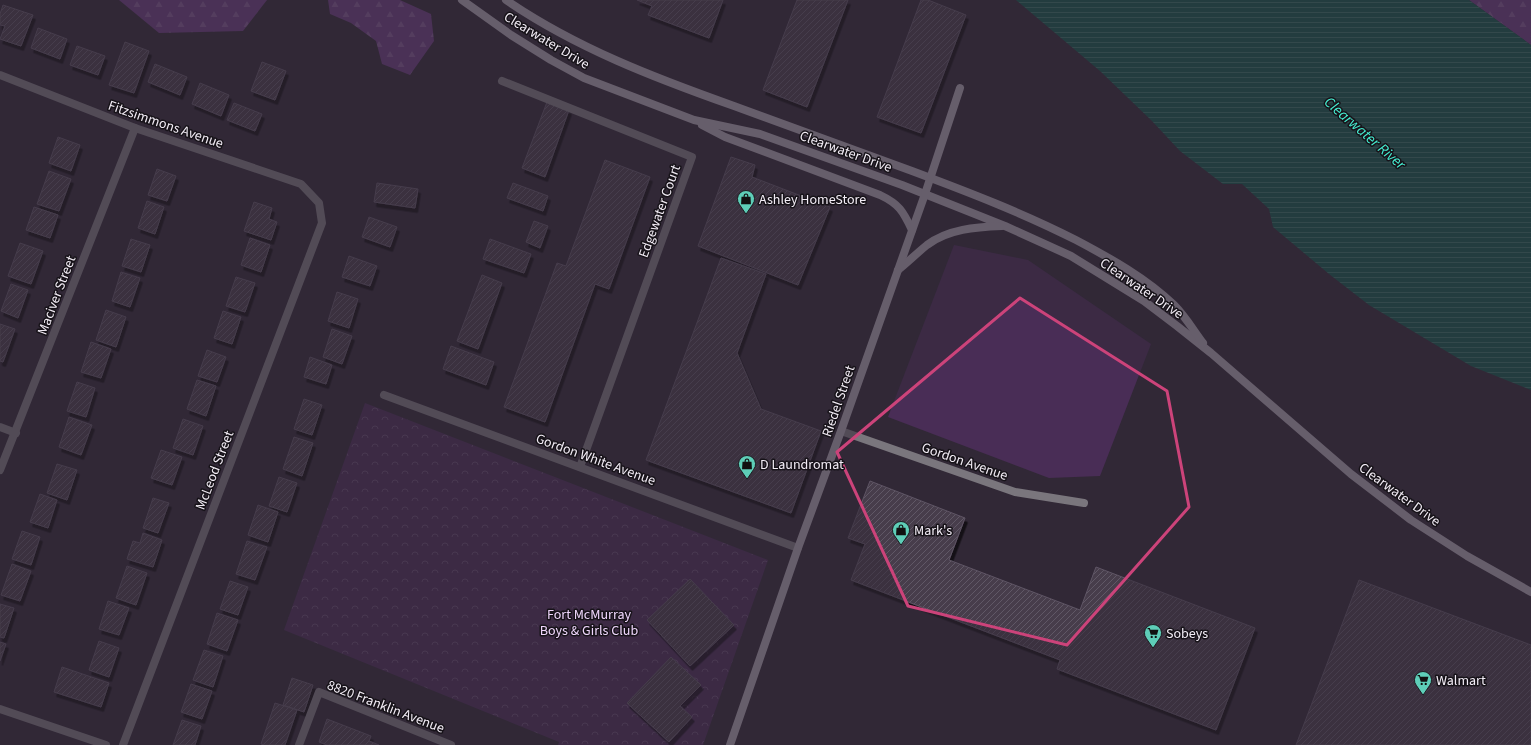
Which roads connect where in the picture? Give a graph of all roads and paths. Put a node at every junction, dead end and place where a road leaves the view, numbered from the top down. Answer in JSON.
{"nodes":[{"id":1,"x":462,"y":0,"type":"edge"},
{"id":2,"x":506,"y":0,"type":"edge"},
{"id":3,"x":0,"y":75,"type":"edge"},
{"id":4,"x":502,"y":80,"type":"dead end"},
{"id":5,"x":960,"y":88,"type":"dead end"},
{"id":6,"x":694,"y":120,"type":"junction"},
{"id":7,"x":135,"y":128,"type":"junction"},
{"id":8,"x":930,"y":178,"type":"junction"},
{"id":9,"x":925,"y":194,"type":"junction"},
{"id":10,"x":319,"y":203,"type":"joint"},
{"id":11,"x":1005,"y":226,"type":"junction"},
{"id":12,"x":912,"y":230,"type":"junction"},
{"id":13,"x":898,"y":270,"type":"junction"},
{"id":14,"x":1211,"y":353,"type":"junction"},
{"id":15,"x":384,"y":395,"type":"dead end"},
{"id":16,"x":0,"y":427,"type":"edge"},
{"id":17,"x":841,"y":431,"type":"junction"},
{"id":18,"x":16,"y":433,"type":"junction"},
{"id":19,"x":580,"y":467,"type":"junction"},
{"id":20,"x":0,"y":470,"type":"edge"},
{"id":21,"x":1084,"y":503,"type":"dead end"},
{"id":22,"x":798,"y":548,"type":"junction"},
{"id":23,"x":1531,"y":592,"type":"edge"},
{"id":24,"x":0,"y":709,"type":"edge"},
{"id":25,"x":106,"y":745,"type":"edge"},
{"id":26,"x":123,"y":745,"type":"edge"},
{"id":27,"x":299,"y":745,"type":"edge"},
{"id":28,"x":451,"y":745,"type":"edge"},
{"id":29,"x":730,"y":745,"type":"edge"}],
"edges":[{"from":1,"to":6,"type":"main road","name":"Clearwater Drive"},
{"from":2,"to":8,"type":"main road","name":"Clearwater Drive"},
{"from":3,"to":7,"type":"street","name":"Fitzsimmons Avenue"},
{"from":4,"to":19,"type":"street","name":"Edgewater Court"},
{"from":5,"to":8,"type":"main road","name":"Riedel Street"},
{"from":6,"to":9,"type":"main road","name":"Clearwater Drive"},
{"from":6,"to":12,"type":"main road"},
{"from":7,"to":10,"type":"street","name":"Fitzsimmons Avenue"},
{"from":7,"to":18,"type":"street","name":"Maciver Street"},
{"from":8,"to":9,"type":"main road","name":"Riedel Street"},
{"from":8,"to":14,"type":"main road","name":"Clearwater Drive"},
{"from":9,"to":11,"type":"main road","name":"Clearwater Drive"},
{"from":9,"to":12,"type":"main road","name":"Riedel Street"},
{"from":10,"to":26,"type":"street","name":"McLeod Street"},
{"from":11,"to":13,"type":"main road"},
{"from":11,"to":14,"type":"main road","name":"Clearwater Drive"},
{"from":12,"to":13,"type":"main road","name":"Riedel Street"},
{"from":13,"to":17,"type":"main road","name":"Riedel Street"},
{"from":14,"to":23,"type":"main road","name":"Clearwater Drive"},
{"from":15,"to":19,"type":"street","name":"Gordon White Avenue"},
{"from":16,"to":18,"type":"street"},
{"from":17,"to":21,"type":"street","name":"Gordon Avenue"},
{"from":17,"to":22,"type":"main road","name":"Riedel Street"},
{"from":18,"to":20,"type":"street","name":"Maciver Street"},
{"from":19,"to":22,"type":"street","name":"Gordon White Avenue"},
{"from":22,"to":29,"type":"main road","name":"Riedel Street"},
{"from":24,"to":25,"type":"street"},
{"from":27,"to":28,"type":"street","name":"8820 Franklin Avenue"}]}
